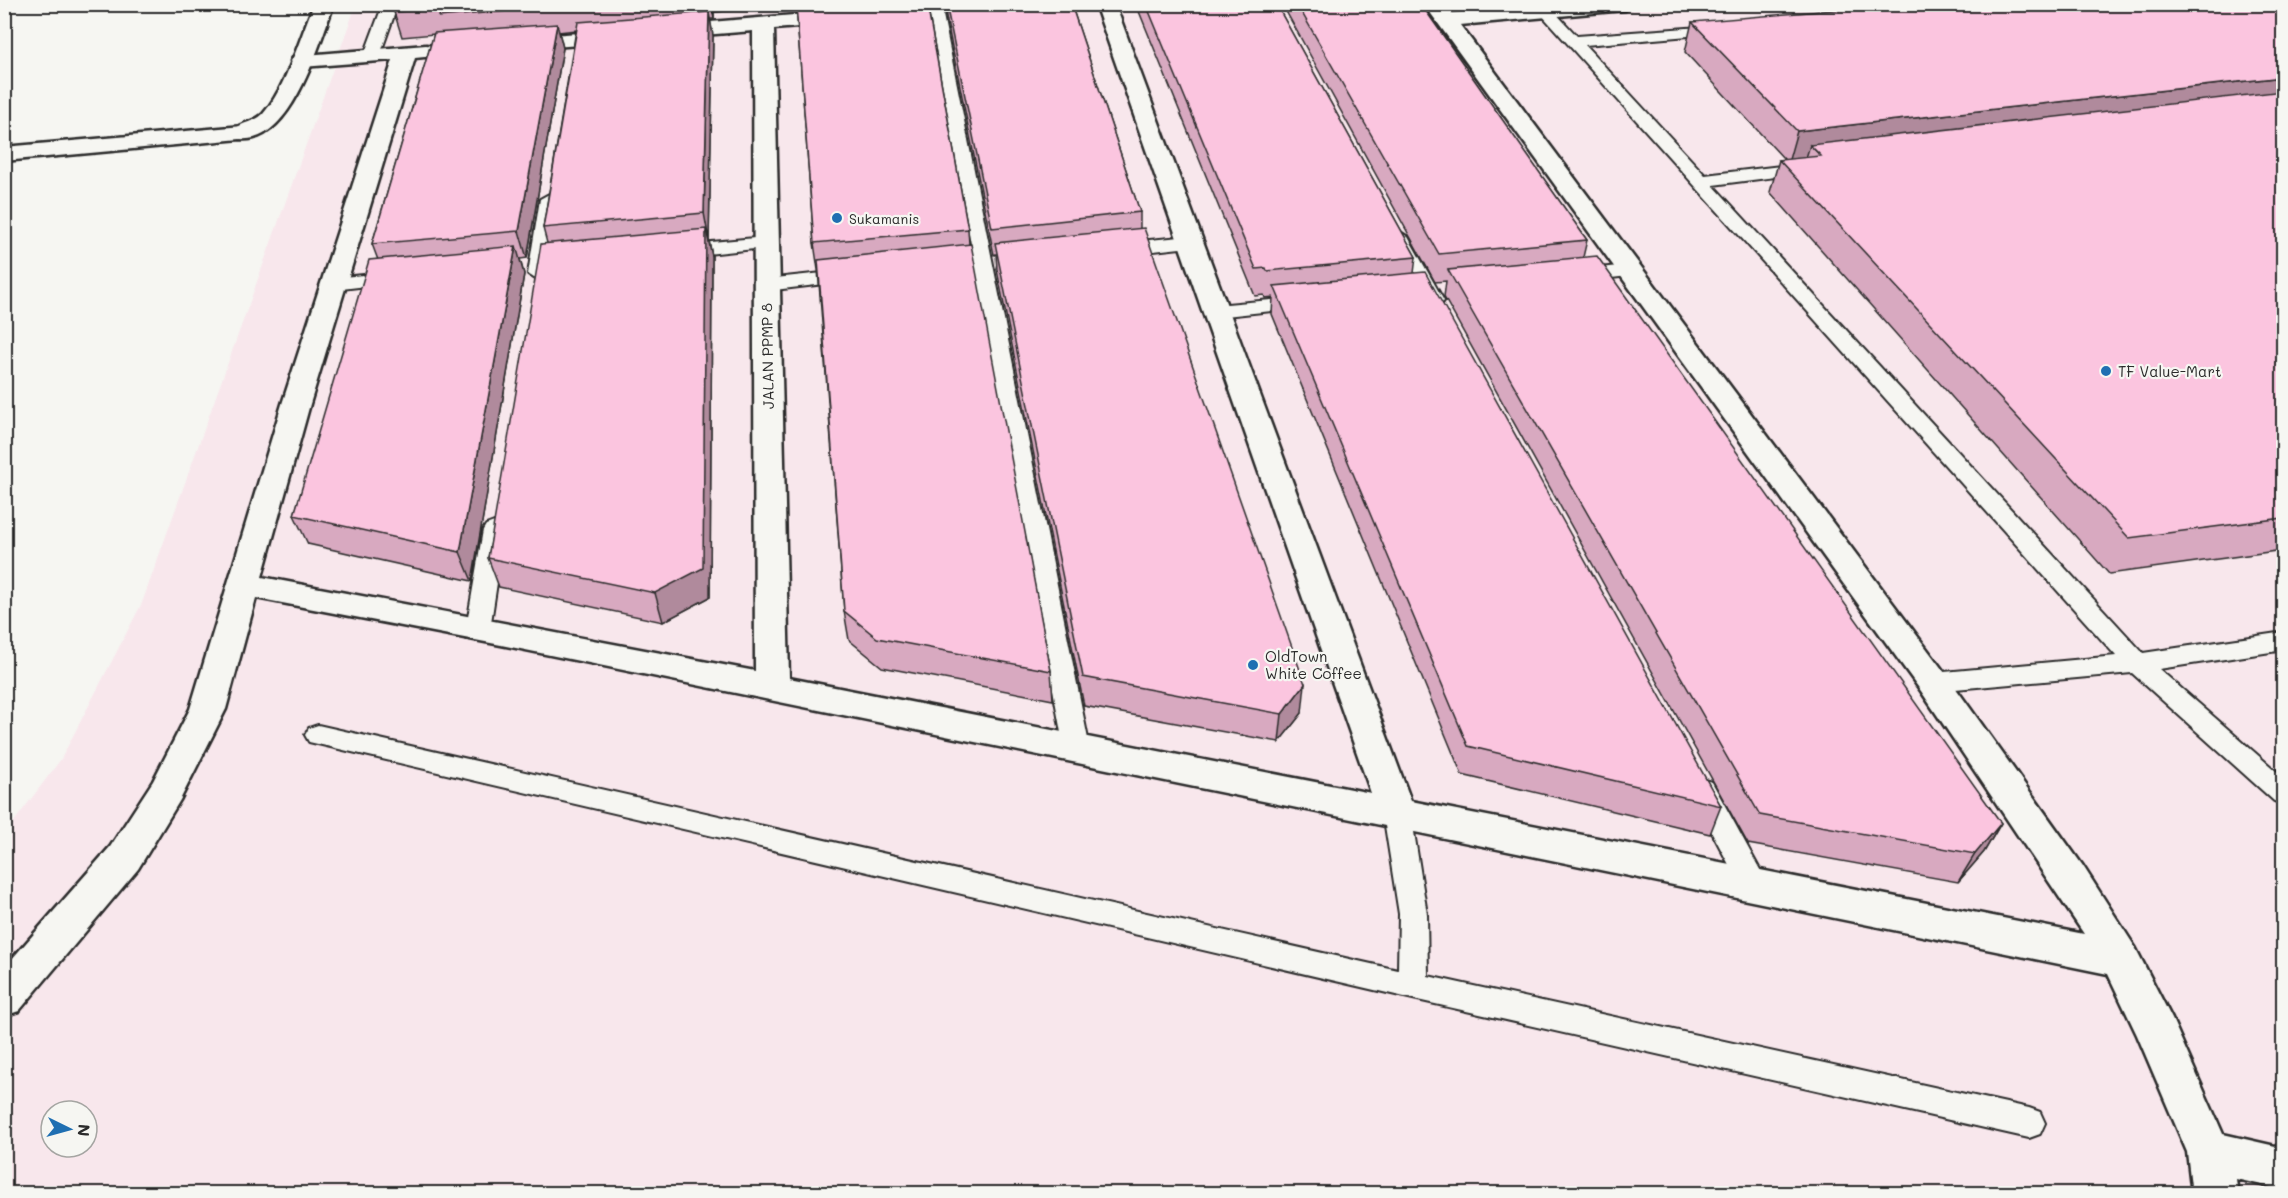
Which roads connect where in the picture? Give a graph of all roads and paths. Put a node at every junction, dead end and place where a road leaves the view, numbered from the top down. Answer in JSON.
{"nodes":[{"id":1,"x":324,"y":4,"type":"edge"},
{"id":2,"x":391,"y":4,"type":"edge"},
{"id":3,"x":1008,"y":4,"type":"edge"},
{"id":4,"x":1105,"y":4,"type":"edge"},
{"id":5,"x":1625,"y":4,"type":"edge"},
{"id":6,"x":936,"y":10,"type":"junction"},
{"id":7,"x":1546,"y":11,"type":"junction"},
{"id":8,"x":814,"y":12,"type":"edge"},
{"id":9,"x":1439,"y":12,"type":"edge"},
{"id":10,"x":763,"y":24,"type":"junction"},
{"id":11,"x":1738,"y":26,"type":"edge"},
{"id":12,"x":575,"y":39,"type":"junction"},
{"id":13,"x":1573,"y":41,"type":"junction"},
{"id":14,"x":496,"y":45,"type":"edge"},
{"id":15,"x":451,"y":49,"type":"edge"},
{"id":16,"x":406,"y":52,"type":"junction"},
{"id":17,"x":372,"y":55,"type":"junction"},
{"id":18,"x":302,"y":61,"type":"junction"},
{"id":19,"x":571,"y":62,"type":"edge"},
{"id":20,"x":4,"y":154,"type":"edge"},
{"id":21,"x":1819,"y":167,"type":"edge"},
{"id":22,"x":553,"y":174,"type":"edge"},
{"id":23,"x":1700,"y":181,"type":"junction"},
{"id":24,"x":1389,"y":219,"type":"edge"},
{"id":25,"x":1191,"y":242,"type":"junction"},
{"id":26,"x":766,"y":243,"type":"junction"},
{"id":27,"x":1099,"y":251,"type":"edge"},
{"id":28,"x":664,"y":253,"type":"edge"},
{"id":29,"x":1008,"y":260,"type":"edge"},
{"id":30,"x":561,"y":263,"type":"edge"},
{"id":31,"x":985,"y":263,"type":"junction"},
{"id":32,"x":538,"y":265,"type":"junction"},
{"id":33,"x":962,"y":265,"type":"edge"},
{"id":34,"x":516,"y":267,"type":"edge"},
{"id":35,"x":1630,"y":271,"type":"junction"},
{"id":36,"x":870,"y":274,"type":"edge"},
{"id":37,"x":413,"y":277,"type":"edge"},
{"id":38,"x":1559,"y":278,"type":"edge"},
{"id":39,"x":333,"y":284,"type":"junction"},
{"id":40,"x":766,"y":285,"type":"junction"},
{"id":41,"x":534,"y":288,"type":"edge"},
{"id":42,"x":1452,"y":288,"type":"edge"},
{"id":43,"x":1429,"y":291,"type":"junction"},
{"id":44,"x":1405,"y":293,"type":"edge"},
{"id":45,"x":1322,"y":301,"type":"edge"},
{"id":46,"x":1216,"y":311,"type":"junction"},
{"id":47,"x":1446,"y":322,"type":"edge"},
{"id":48,"x":497,"y":511,"type":"edge"},
{"id":49,"x":246,"y":585,"type":"junction"},
{"id":50,"x":478,"y":629,"type":"junction"},
{"id":51,"x":2283,"y":641,"type":"edge"},
{"id":52,"x":2138,"y":663,"type":"junction"},
{"id":53,"x":1933,"y":682,"type":"junction"},
{"id":54,"x":772,"y":687,"type":"junction"},
{"id":55,"x":318,"y":735,"type":"dead end"},
{"id":56,"x":1077,"y":748,"type":"junction"},
{"id":57,"x":1691,"y":770,"type":"edge"},
{"id":58,"x":2283,"y":794,"type":"edge"},
{"id":59,"x":1397,"y":813,"type":"junction"},
{"id":60,"x":1754,"y":885,"type":"junction"},
{"id":61,"x":2121,"y":959,"type":"junction"},
{"id":62,"x":1413,"y":986,"type":"junction"},
{"id":63,"x":4,"y":998,"type":"edge"},
{"id":64,"x":2029,"y":1123,"type":"dead end"},
{"id":65,"x":2283,"y":1169,"type":"edge"},
{"id":66,"x":2212,"y":1173,"type":"edge"}],
"edges":[{"from":1,"to":18,"type":"street"},
{"from":2,"to":17,"type":"lane"},
{"from":3,"to":6,"type":"street"},
{"from":4,"to":25,"type":"street"},
{"from":5,"to":7,"type":"street"},
{"from":6,"to":8,"type":"street"},
{"from":6,"to":31,"type":"lane"},
{"from":7,"to":9,"type":"street"},
{"from":7,"to":13,"type":"lane"},
{"from":8,"to":10,"type":"street"},
{"from":9,"to":35,"type":"street"},
{"from":10,"to":12,"type":"street"},
{"from":10,"to":26,"type":"street","name":"JALAN PPMP 8"},
{"from":11,"to":13,"type":"lane"},
{"from":12,"to":14,"type":"street"},
{"from":12,"to":19,"type":"lane"},
{"from":13,"to":23,"type":"lane"},
{"from":15,"to":16,"type":"street"},
{"from":16,"to":17,"type":"street"},
{"from":16,"to":39,"type":"street"},
{"from":17,"to":18,"type":"street"},
{"from":18,"to":20,"type":"street"},
{"from":21,"to":23,"type":"lane"},
{"from":22,"to":32,"type":"lane"},
{"from":23,"to":52,"type":"lane"},
{"from":24,"to":43,"type":"lane"},
{"from":25,"to":27,"type":"lane"},
{"from":25,"to":46,"type":"street"},
{"from":26,"to":28,"type":"lane"},
{"from":26,"to":40,"type":"street","name":"JALAN PPMP 8"},
{"from":29,"to":31,"type":"lane"},
{"from":30,"to":32,"type":"lane"},
{"from":31,"to":33,"type":"lane"},
{"from":31,"to":56,"type":"lane"},
{"from":32,"to":34,"type":"lane"},
{"from":32,"to":41,"type":"lane"},
{"from":35,"to":38,"type":"lane"},
{"from":35,"to":53,"type":"street"},
{"from":36,"to":40,"type":"lane"},
{"from":37,"to":39,"type":"lane"},
{"from":39,"to":49,"type":"street"},
{"from":40,"to":54,"type":"street","name":"JALAN PPMP 8"},
{"from":42,"to":43,"type":"lane"},
{"from":43,"to":44,"type":"lane"},
{"from":43,"to":47,"type":"lane"},
{"from":45,"to":46,"type":"lane"},
{"from":46,"to":59,"type":"street"},
{"from":48,"to":50,"type":"lane"},
{"from":49,"to":50,"type":"street"},
{"from":49,"to":63,"type":"street"},
{"from":50,"to":54,"type":"street"},
{"from":51,"to":52,"type":"lane"},
{"from":52,"to":53,"type":"lane"},
{"from":52,"to":58,"type":"lane"},
{"from":53,"to":61,"type":"street"},
{"from":54,"to":56,"type":"street"},
{"from":55,"to":62,"type":"lane"},
{"from":56,"to":59,"type":"street"},
{"from":57,"to":60,"type":"lane"},
{"from":59,"to":60,"type":"street"},
{"from":59,"to":62,"type":"lane"},
{"from":60,"to":61,"type":"street"},
{"from":61,"to":66,"type":"street"},
{"from":62,"to":64,"type":"lane"},
{"from":65,"to":66,"type":"street"}]}
